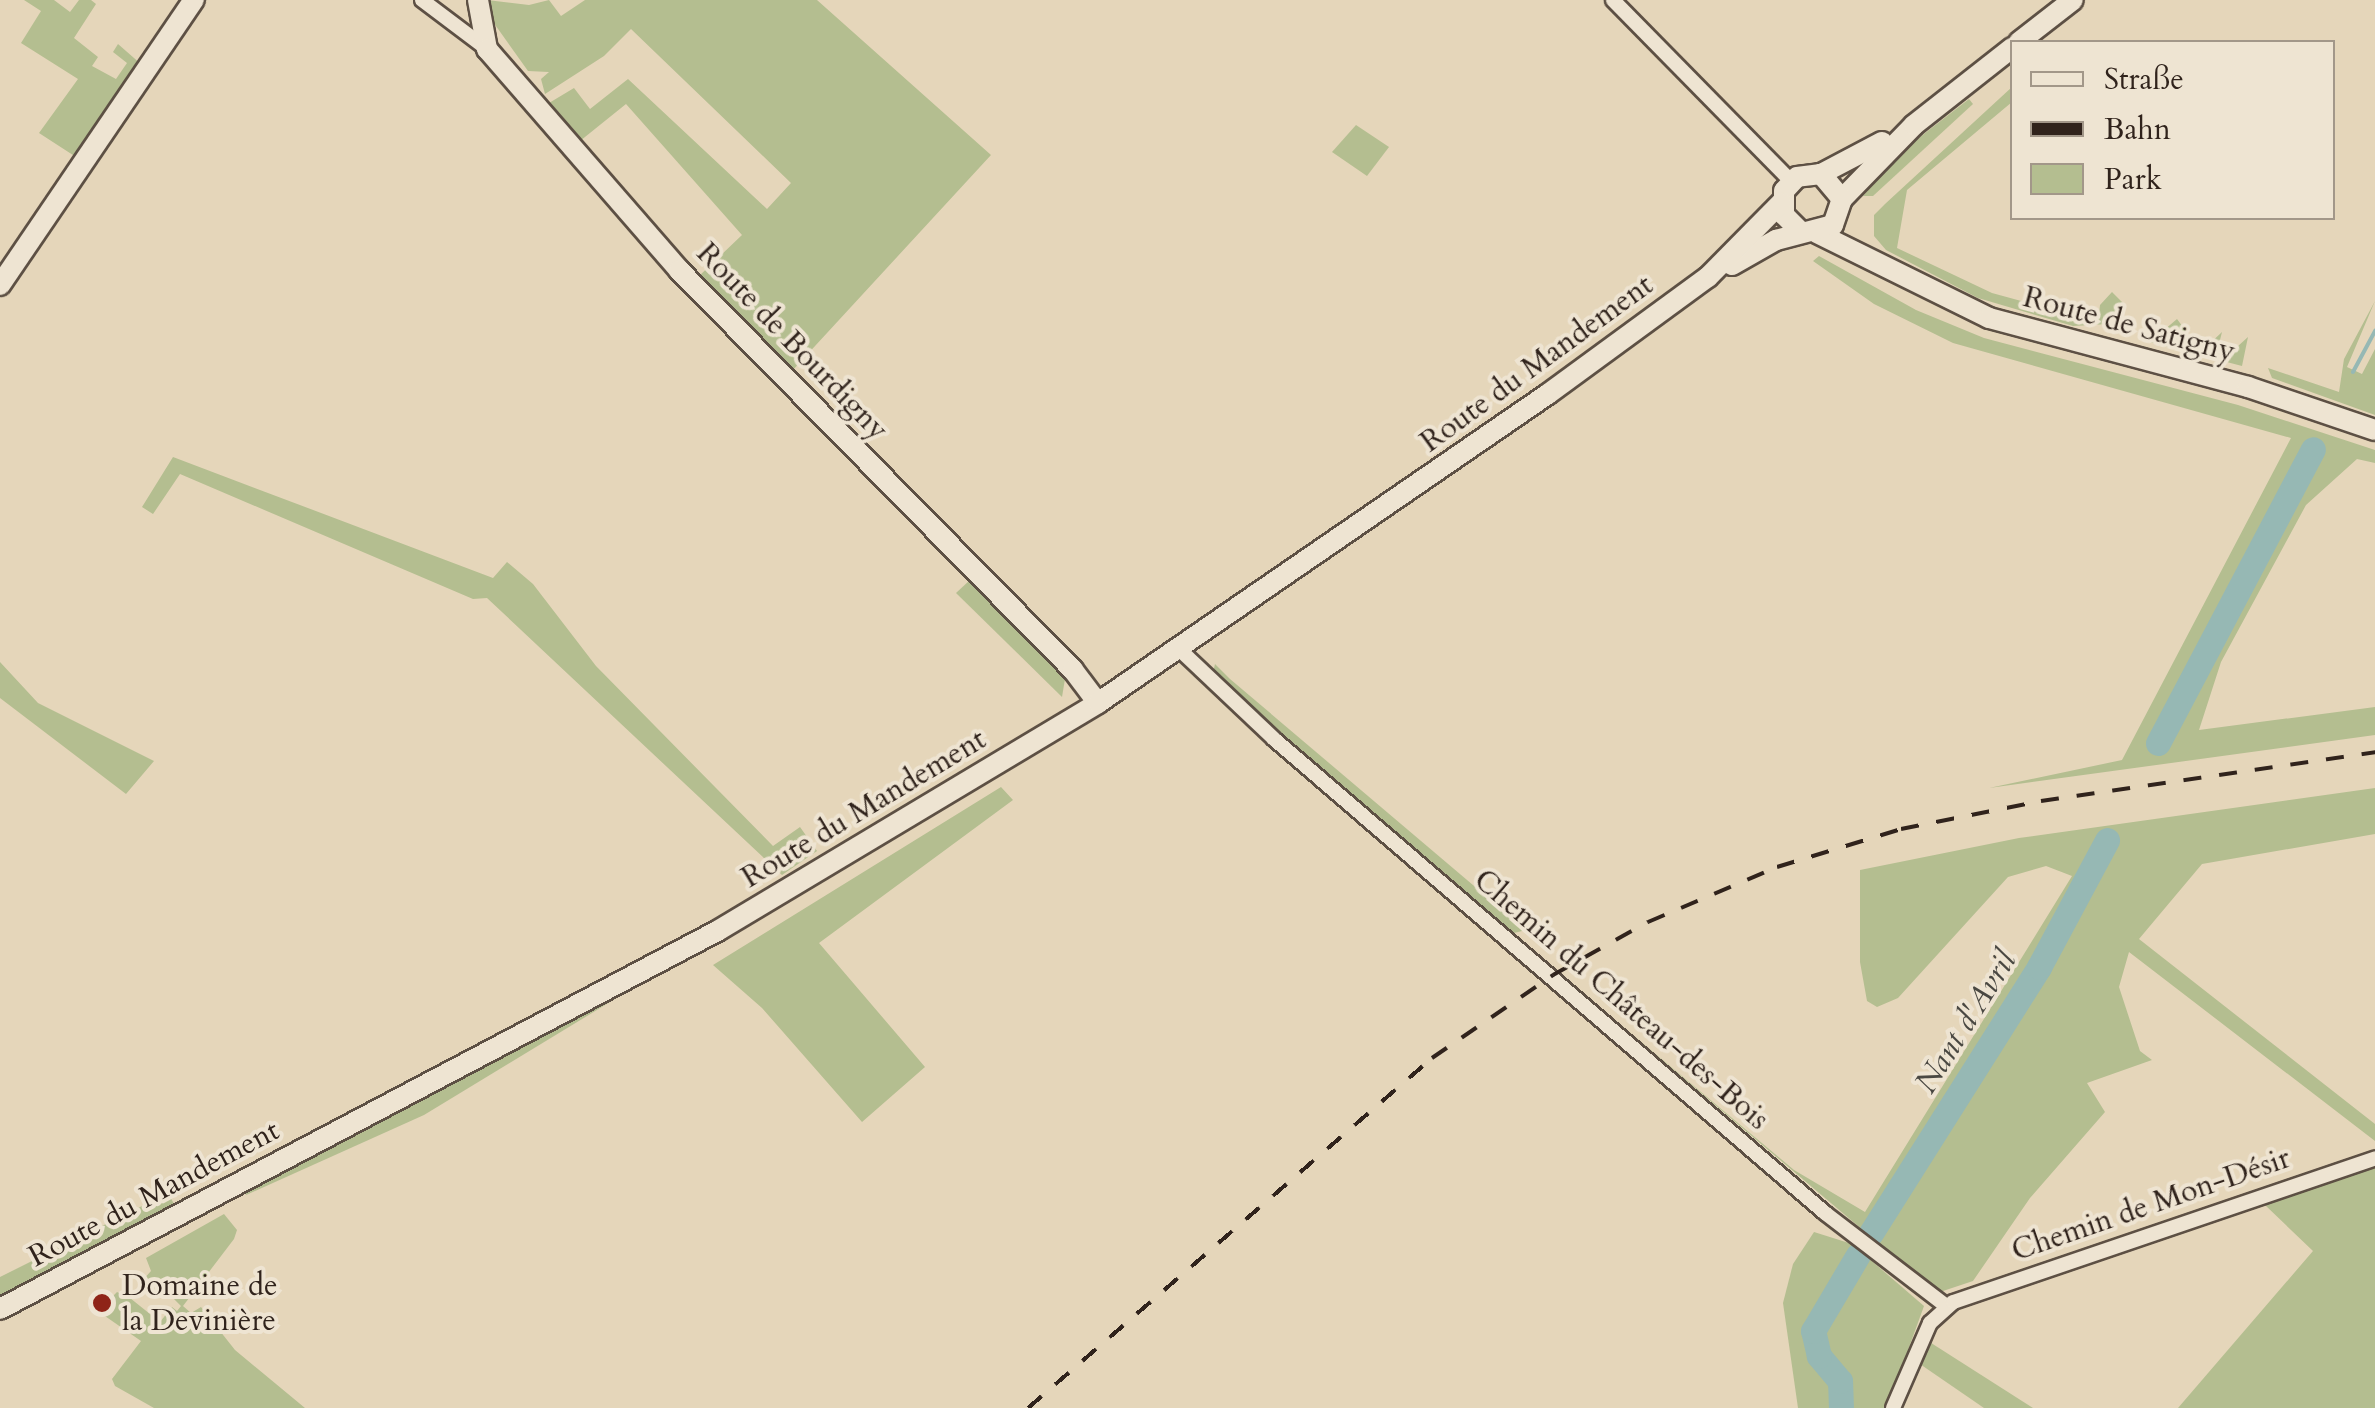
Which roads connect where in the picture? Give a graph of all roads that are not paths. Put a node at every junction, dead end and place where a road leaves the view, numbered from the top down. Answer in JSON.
{"nodes":[{"id":1,"x":194,"y":0,"type":"edge"},
{"id":2,"x":422,"y":0,"type":"edge"},
{"id":3,"x":478,"y":0,"type":"edge"},
{"id":4,"x":1614,"y":0,"type":"edge"},
{"id":5,"x":2073,"y":0,"type":"edge"},
{"id":6,"x":2022,"y":40,"type":"edge"},
{"id":7,"x":487,"y":49,"type":"junction"},
{"id":8,"x":2010,"y":50,"type":"edge"},
{"id":9,"x":1914,"y":125,"type":"junction"},
{"id":10,"x":1821,"y":174,"type":"junction"},
{"id":11,"x":1791,"y":181,"type":"junction"},
{"id":12,"x":1781,"y":203,"type":"junction"},
{"id":13,"x":1841,"y":206,"type":"junction"},
{"id":14,"x":1809,"y":232,"type":"junction"},
{"id":15,"x":1874,"y":261,"type":"junction"},
{"id":16,"x":1708,"y":277,"type":"junction"},
{"id":17,"x":0,"y":286,"type":"edge"},
{"id":18,"x":2375,"y":430,"type":"edge"},
{"id":19,"x":1180,"y":650,"type":"junction"},
{"id":20,"x":1098,"y":703,"type":"junction"},
{"id":21,"x":2375,"y":1158,"type":"edge"},
{"id":22,"x":1946,"y":1306,"type":"junction"},
{"id":23,"x":0,"y":1309,"type":"edge"},
{"id":24,"x":1893,"y":1408,"type":"edge"}],
"edges":[{"from":1,"to":17,"type":"main road"},
{"from":2,"to":7,"type":"street"},
{"from":3,"to":7,"type":"main road"},
{"from":4,"to":11,"type":"street"},
{"from":5,"to":6,"type":"main road"},
{"from":7,"to":20,"type":"main road","name":"Route de Bourdigny"},
{"from":8,"to":9,"type":"main road"},
{"from":9,"to":10,"type":"main road"},
{"from":9,"to":13,"type":"main road"},
{"from":10,"to":11,"type":"main road"},
{"from":10,"to":13,"type":"main road"},
{"from":11,"to":12,"type":"main road"},
{"from":12,"to":14,"type":"main road"},
{"from":12,"to":16,"type":"main road","name":"Route du Mandement"},
{"from":13,"to":14,"type":"main road"},
{"from":13,"to":15,"type":"main road","name":"Route de Satigny"},
{"from":14,"to":15,"type":"main road","name":"Route de Satigny"},
{"from":14,"to":16,"type":"main road","name":"Route du Mandement"},
{"from":15,"to":18,"type":"main road","name":"Route de Satigny"},
{"from":16,"to":19,"type":"main road","name":"Route du Mandement"},
{"from":19,"to":20,"type":"main road","name":"Route du Mandement"},
{"from":19,"to":22,"type":"street","name":"Chemin du Château-des-Bois"},
{"from":20,"to":23,"type":"main road","name":"Route du Mandement"},
{"from":21,"to":22,"type":"street","name":"Chemin de Mon-Désir"},
{"from":22,"to":24,"type":"street"}]}
